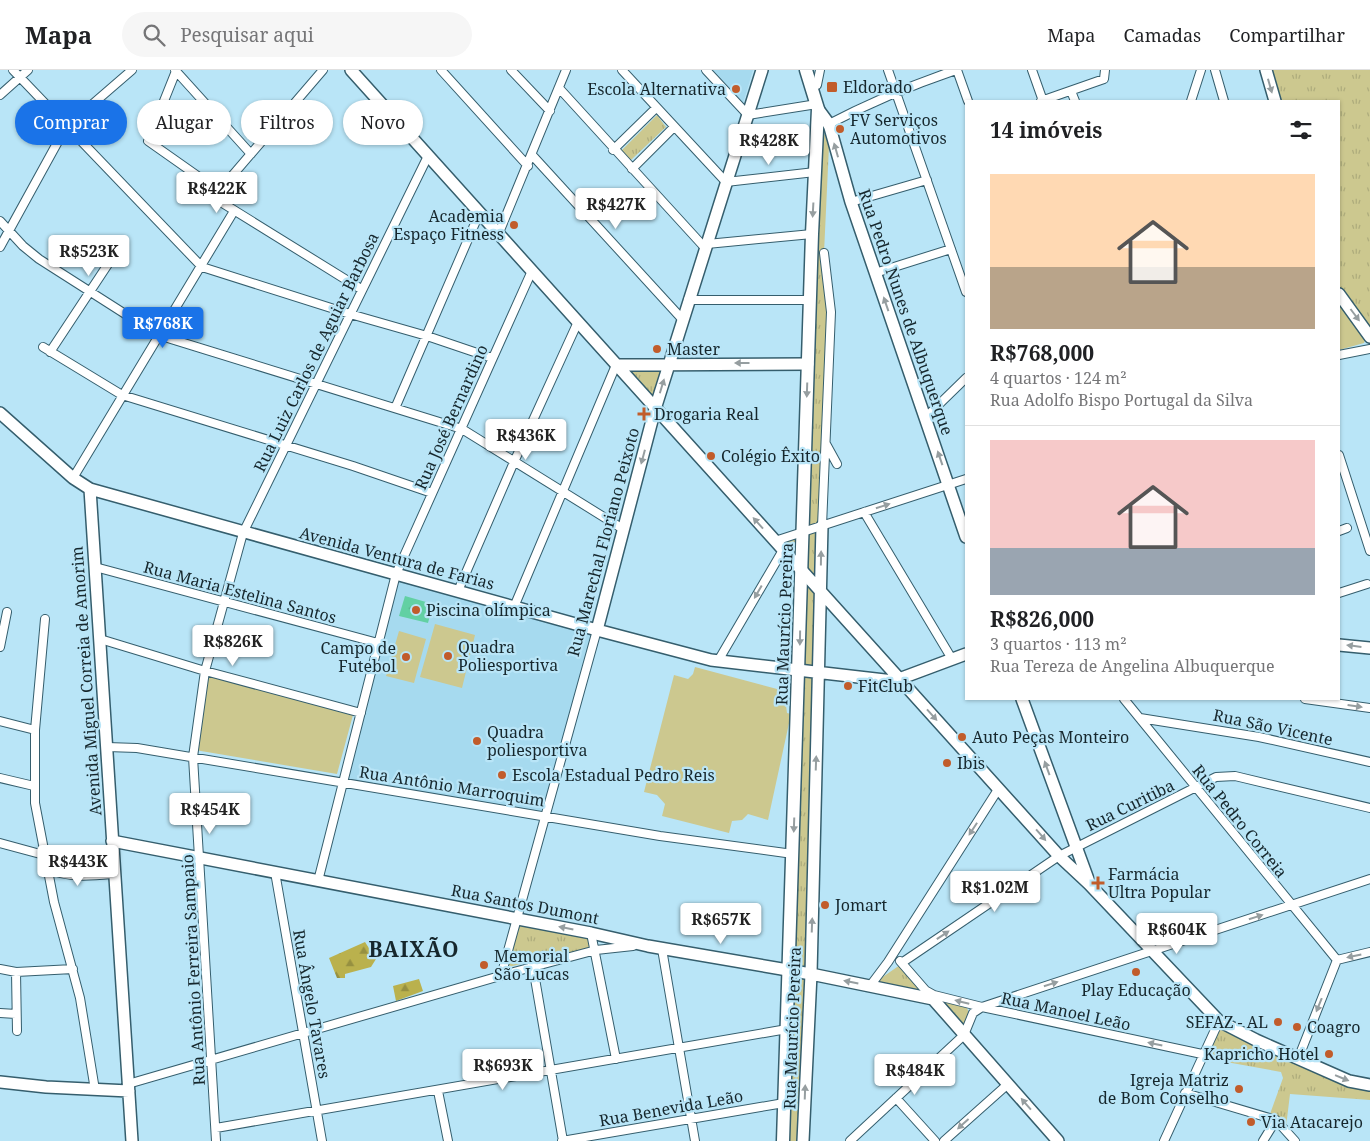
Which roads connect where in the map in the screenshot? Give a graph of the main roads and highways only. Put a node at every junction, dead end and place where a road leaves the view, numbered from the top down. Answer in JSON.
{"nodes":[{"id":1,"x":806,"y":70,"type":"edge"},
{"id":2,"x":783,"y":1141,"type":"edge"}],
"edges":[{"from":1,"to":2,"type":"main road","name":"Rua Maurício Pereira","one_way":true}]}
